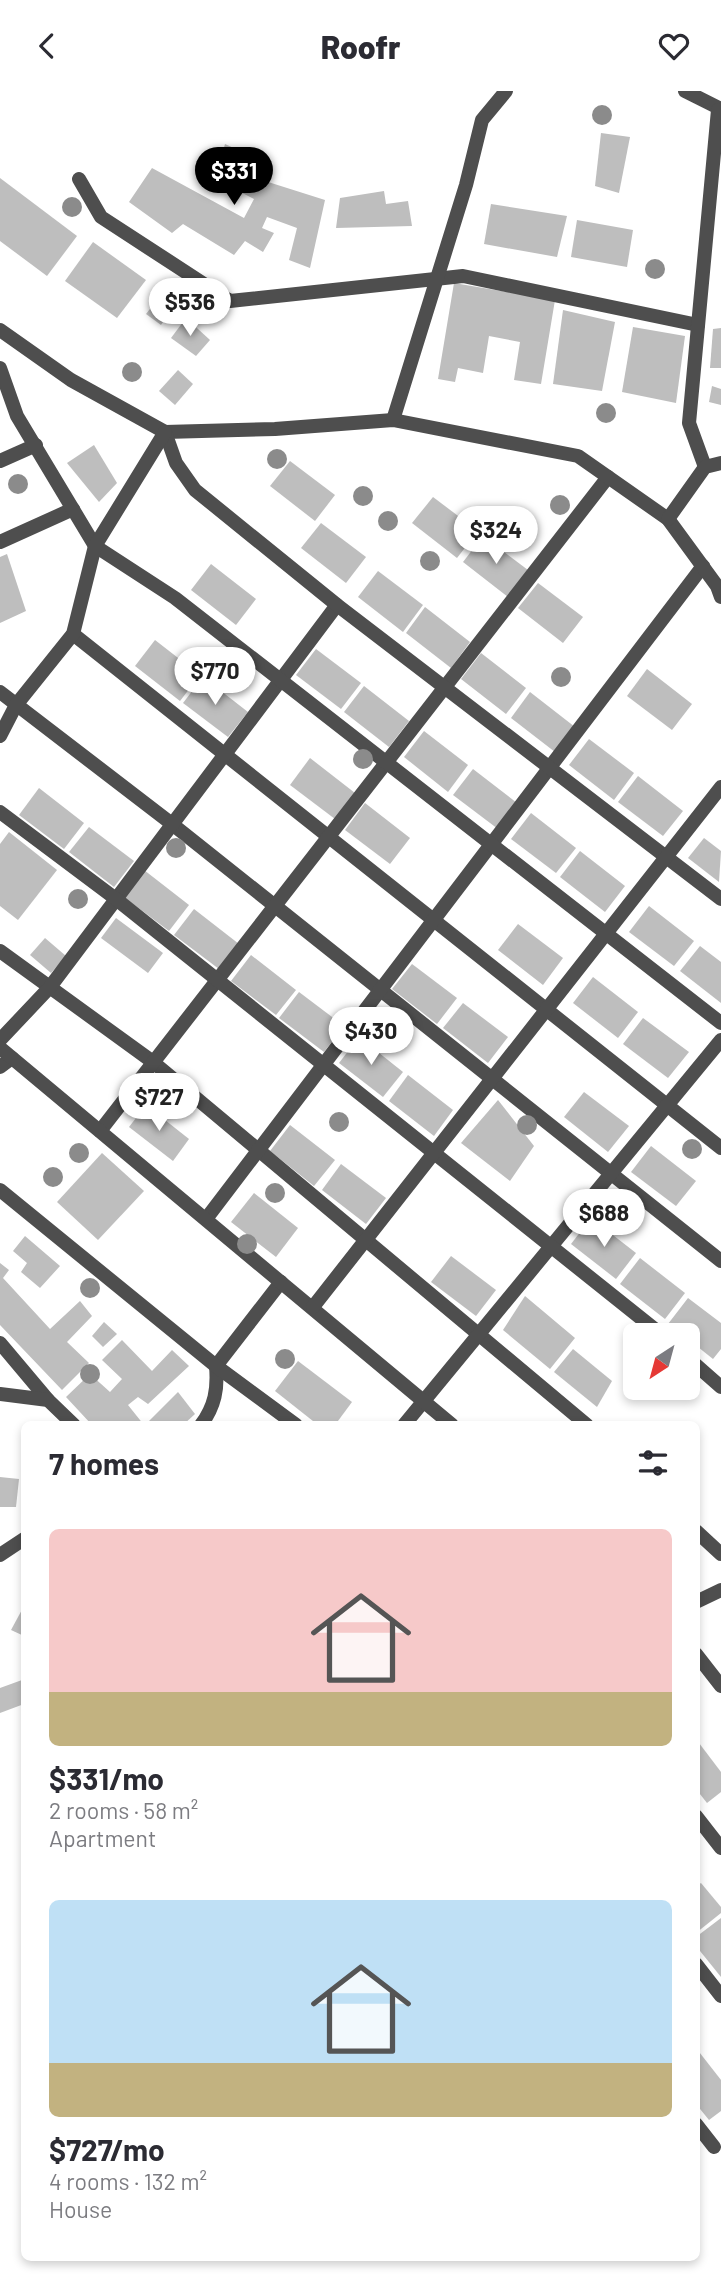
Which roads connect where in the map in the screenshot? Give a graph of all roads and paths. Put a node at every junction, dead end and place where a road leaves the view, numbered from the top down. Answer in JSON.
{"nodes":[{"id":1,"x":506,"y":91,"type":"edge"},
{"id":2,"x":685,"y":91,"type":"edge"},
{"id":3,"x":719,"y":110,"type":"edge"},
{"id":4,"x":79,"y":179,"type":"dead end"},
{"id":5,"x":435,"y":279,"type":"junction"},
{"id":6,"x":698,"y":325,"type":"junction"},
{"id":7,"x":0,"y":330,"type":"edge"},
{"id":8,"x":0,"y":368,"type":"edge"},
{"id":9,"x":393,"y":420,"type":"junction"},
{"id":10,"x":165,"y":432,"type":"junction"},
{"id":11,"x":36,"y":445,"type":"junction"},
{"id":12,"x":0,"y":461,"type":"edge"},
{"id":13,"x":721,"y":463,"type":"edge"},
{"id":14,"x":705,"y":467,"type":"junction"},
{"id":15,"x":608,"y":477,"type":"junction"},
{"id":16,"x":73,"y":509,"type":"junction"},
{"id":17,"x":668,"y":519,"type":"junction"},
{"id":18,"x":0,"y":542,"type":"edge"},
{"id":19,"x":95,"y":546,"type":"junction"},
{"id":20,"x":703,"y":566,"type":"junction"},
{"id":21,"x":721,"y":597,"type":"edge"},
{"id":22,"x":337,"y":605,"type":"junction"},
{"id":23,"x":73,"y":634,"type":"junction"},
{"id":24,"x":280,"y":680,"type":"junction"},
{"id":25,"x":444,"y":687,"type":"junction"},
{"id":26,"x":0,"y":692,"type":"edge"},
{"id":27,"x":16,"y":705,"type":"junction"},
{"id":28,"x":0,"y":736,"type":"edge"},
{"id":29,"x":225,"y":754,"type":"junction"},
{"id":30,"x":386,"y":762,"type":"junction"},
{"id":31,"x":550,"y":767,"type":"junction"},
{"id":32,"x":721,"y":787,"type":"edge"},
{"id":33,"x":0,"y":812,"type":"edge"},
{"id":34,"x":172,"y":824,"type":"junction"},
{"id":35,"x":328,"y":837,"type":"junction"},
{"id":36,"x":491,"y":844,"type":"junction"},
{"id":37,"x":666,"y":857,"type":"junction"},
{"id":38,"x":116,"y":899,"type":"junction"},
{"id":39,"x":721,"y":899,"type":"edge"},
{"id":40,"x":275,"y":905,"type":"junction"},
{"id":41,"x":433,"y":920,"type":"junction"},
{"id":42,"x":606,"y":934,"type":"junction"},
{"id":43,"x":0,"y":951,"type":"edge"},
{"id":44,"x":218,"y":979,"type":"junction"},
{"id":45,"x":50,"y":987,"type":"junction"},
{"id":46,"x":380,"y":990,"type":"junction"},
{"id":47,"x":546,"y":1009,"type":"junction"},
{"id":48,"x":721,"y":1023,"type":"edge"},
{"id":49,"x":0,"y":1040,"type":"edge"},
{"id":50,"x":721,"y":1040,"type":"edge"},
{"id":51,"x":0,"y":1048,"type":"edge"},
{"id":52,"x":12,"y":1058,"type":"junction"},
{"id":53,"x":153,"y":1062,"type":"junction"},
{"id":54,"x":324,"y":1064,"type":"junction"},
{"id":55,"x":0,"y":1067,"type":"edge"},
{"id":56,"x":492,"y":1079,"type":"junction"},
{"id":57,"x":667,"y":1105,"type":"junction"},
{"id":58,"x":100,"y":1131,"type":"junction"},
{"id":59,"x":721,"y":1148,"type":"edge"},
{"id":60,"x":257,"y":1151,"type":"junction"},
{"id":61,"x":434,"y":1153,"type":"junction"},
{"id":62,"x":611,"y":1173,"type":"junction"},
{"id":63,"x":0,"y":1190,"type":"edge"},
{"id":64,"x":206,"y":1219,"type":"junction"},
{"id":65,"x":367,"y":1238,"type":"junction"},
{"id":66,"x":551,"y":1246,"type":"junction"},
{"id":67,"x":721,"y":1261,"type":"edge"},
{"id":68,"x":281,"y":1282,"type":"junction"},
{"id":69,"x":313,"y":1307,"type":"junction"},
{"id":70,"x":647,"y":1323,"type":"edge"},
{"id":71,"x":479,"y":1333,"type":"junction"},
{"id":72,"x":0,"y":1343,"type":"edge"},
{"id":73,"x":216,"y":1366,"type":"junction"},
{"id":74,"x":700,"y":1369,"type":"edge"},
{"id":75,"x":721,"y":1387,"type":"edge"},
{"id":76,"x":0,"y":1394,"type":"edge"},
{"id":77,"x":48,"y":1400,"type":"junction"},
{"id":78,"x":423,"y":1401,"type":"junction"},
{"id":79,"x":70,"y":1421,"type":"edge"},
{"id":80,"x":204,"y":1421,"type":"edge"},
{"id":81,"x":291,"y":1421,"type":"edge"},
{"id":82,"x":407,"y":1421,"type":"edge"},
{"id":83,"x":447,"y":1421,"type":"edge"},
{"id":84,"x":582,"y":1421,"type":"edge"},
{"id":85,"x":700,"y":1535,"type":"edge"},
{"id":86,"x":21,"y":1541,"type":"edge"},
{"id":87,"x":721,"y":1554,"type":"edge"},
{"id":88,"x":0,"y":1555,"type":"edge"},
{"id":89,"x":721,"y":1590,"type":"edge"},
{"id":90,"x":700,"y":1600,"type":"edge"},
{"id":91,"x":700,"y":1659,"type":"edge"},
{"id":92,"x":721,"y":1686,"type":"edge"},
{"id":93,"x":700,"y":1821,"type":"edge"},
{"id":94,"x":721,"y":1849,"type":"edge"},
{"id":95,"x":700,"y":1969,"type":"edge"},
{"id":96,"x":721,"y":1996,"type":"edge"},
{"id":97,"x":700,"y":2129,"type":"edge"},
{"id":98,"x":715,"y":2147,"type":"dead end"}],
"edges":[{"from":1,"to":5,"type":"street"},
{"from":2,"to":3,"type":"street"},
{"from":3,"to":6,"type":"street"},
{"from":4,"to":5,"type":"street"},
{"from":5,"to":6,"type":"street"},
{"from":5,"to":9,"type":"street"},
{"from":6,"to":14,"type":"street"},
{"from":7,"to":10,"type":"street"},
{"from":8,"to":11,"type":"street"},
{"from":9,"to":10,"type":"street"},
{"from":9,"to":15,"type":"street"},
{"from":10,"to":19,"type":"street"},
{"from":10,"to":22,"type":"street"},
{"from":11,"to":12,"type":"street"},
{"from":11,"to":16,"type":"street"},
{"from":13,"to":14,"type":"street"},
{"from":14,"to":17,"type":"street"},
{"from":15,"to":17,"type":"street"},
{"from":15,"to":25,"type":"street"},
{"from":16,"to":18,"type":"street"},
{"from":16,"to":19,"type":"street"},
{"from":17,"to":20,"type":"street"},
{"from":19,"to":23,"type":"street"},
{"from":19,"to":24,"type":"street"},
{"from":20,"to":21,"type":"street"},
{"from":20,"to":31,"type":"street"},
{"from":22,"to":24,"type":"street"},
{"from":22,"to":25,"type":"street"},
{"from":23,"to":27,"type":"street"},
{"from":23,"to":29,"type":"street"},
{"from":24,"to":29,"type":"street"},
{"from":24,"to":30,"type":"street"},
{"from":25,"to":30,"type":"street"},
{"from":25,"to":31,"type":"street"},
{"from":26,"to":27,"type":"street"},
{"from":27,"to":28,"type":"street"},
{"from":27,"to":34,"type":"street"},
{"from":29,"to":34,"type":"street"},
{"from":29,"to":35,"type":"street"},
{"from":30,"to":35,"type":"street"},
{"from":30,"to":36,"type":"street"},
{"from":31,"to":36,"type":"street"},
{"from":31,"to":37,"type":"street"},
{"from":32,"to":37,"type":"street"},
{"from":33,"to":38,"type":"street"},
{"from":34,"to":38,"type":"street"},
{"from":34,"to":40,"type":"street"},
{"from":35,"to":40,"type":"street"},
{"from":35,"to":41,"type":"street"},
{"from":36,"to":41,"type":"street"},
{"from":36,"to":42,"type":"street"},
{"from":37,"to":39,"type":"street"},
{"from":37,"to":42,"type":"street"},
{"from":38,"to":44,"type":"street"},
{"from":38,"to":45,"type":"street"},
{"from":40,"to":44,"type":"street"},
{"from":40,"to":46,"type":"street"},
{"from":41,"to":46,"type":"street"},
{"from":41,"to":47,"type":"street"},
{"from":42,"to":47,"type":"street"},
{"from":42,"to":48,"type":"street"},
{"from":43,"to":45,"type":"street"},
{"from":44,"to":53,"type":"street"},
{"from":44,"to":54,"type":"street"},
{"from":45,"to":49,"type":"street"},
{"from":45,"to":53,"type":"street"},
{"from":46,"to":54,"type":"street"},
{"from":46,"to":56,"type":"street"},
{"from":47,"to":56,"type":"street"},
{"from":47,"to":57,"type":"street"},
{"from":50,"to":57,"type":"street"},
{"from":51,"to":52,"type":"street"},
{"from":52,"to":55,"type":"street"},
{"from":52,"to":58,"type":"street"},
{"from":53,"to":58,"type":"street"},
{"from":53,"to":60,"type":"street"},
{"from":54,"to":60,"type":"street"},
{"from":54,"to":61,"type":"street"},
{"from":56,"to":61,"type":"street"},
{"from":56,"to":62,"type":"street"},
{"from":57,"to":59,"type":"street"},
{"from":57,"to":62,"type":"street"},
{"from":58,"to":64,"type":"street"},
{"from":60,"to":64,"type":"street"},
{"from":60,"to":65,"type":"street"},
{"from":61,"to":65,"type":"street"},
{"from":61,"to":66,"type":"street"},
{"from":62,"to":66,"type":"street"},
{"from":62,"to":67,"type":"street"},
{"from":63,"to":73,"type":"street"},
{"from":64,"to":68,"type":"street"},
{"from":65,"to":69,"type":"street"},
{"from":65,"to":71,"type":"street"},
{"from":66,"to":70,"type":"street"},
{"from":66,"to":71,"type":"street"},
{"from":68,"to":69,"type":"street"},
{"from":68,"to":73,"type":"street"},
{"from":69,"to":78,"type":"street"},
{"from":71,"to":78,"type":"street"},
{"from":71,"to":84,"type":"street"},
{"from":72,"to":77,"type":"street"},
{"from":73,"to":80,"type":"street"},
{"from":73,"to":81,"type":"street"},
{"from":74,"to":75,"type":"street"},
{"from":76,"to":77,"type":"street"},
{"from":77,"to":79,"type":"street"},
{"from":78,"to":82,"type":"street"},
{"from":78,"to":83,"type":"street"},
{"from":85,"to":87,"type":"street"},
{"from":86,"to":88,"type":"street"},
{"from":89,"to":90,"type":"street"},
{"from":91,"to":92,"type":"street"},
{"from":93,"to":94,"type":"street"},
{"from":95,"to":96,"type":"street"},
{"from":97,"to":98,"type":"street"}]}
